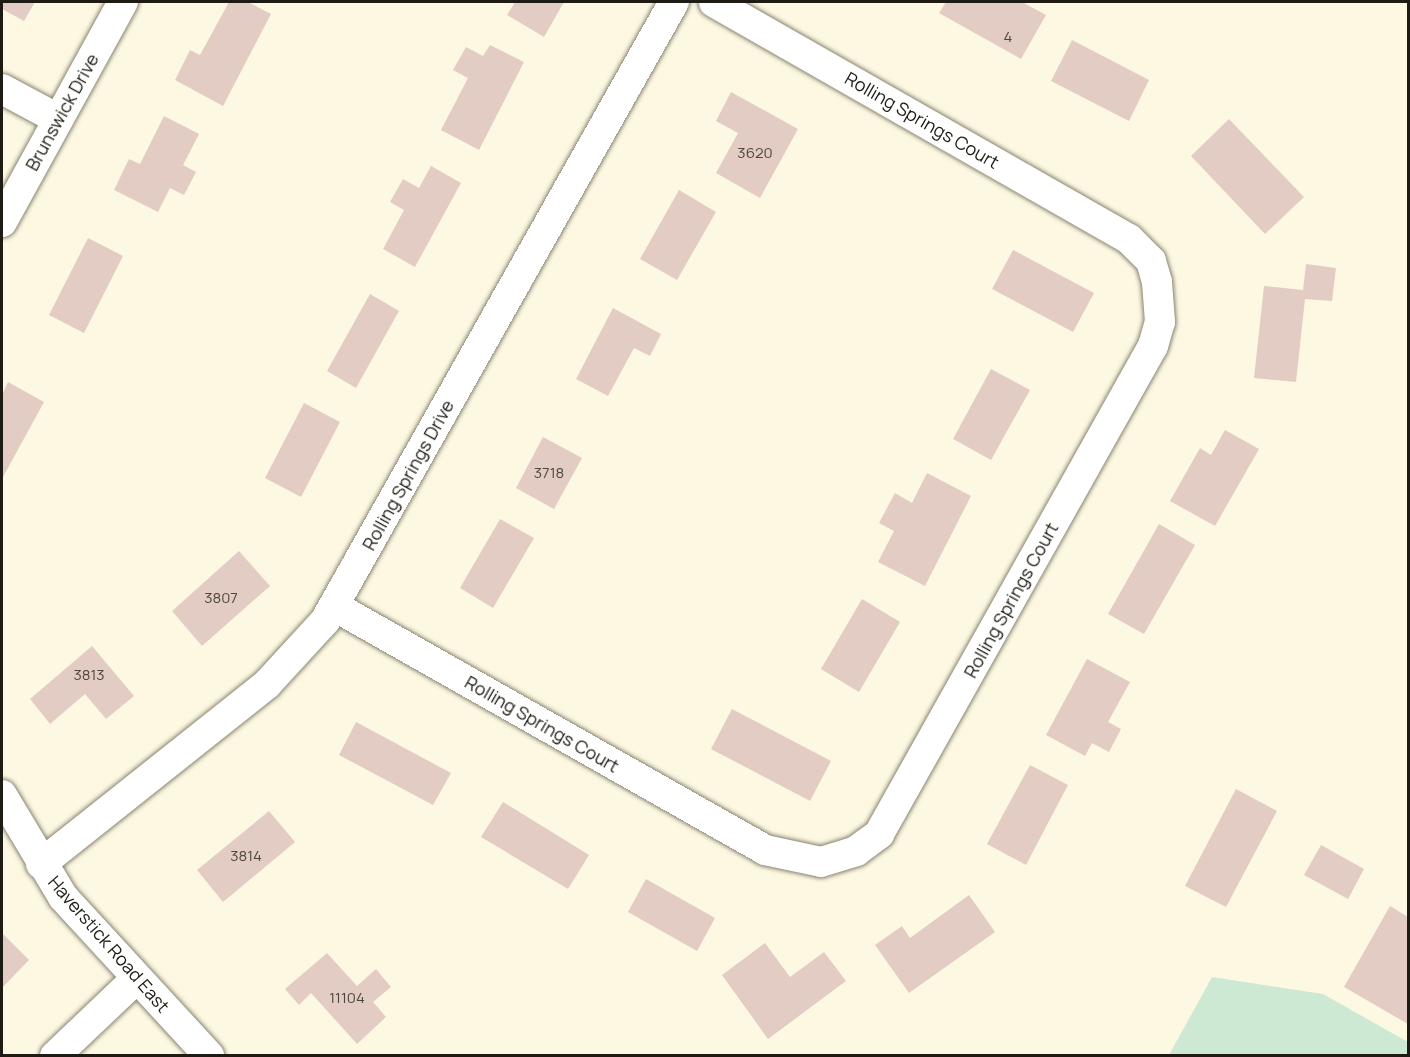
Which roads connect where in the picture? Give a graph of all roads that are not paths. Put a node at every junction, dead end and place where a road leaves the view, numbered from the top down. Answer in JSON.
{"nodes":[{"id":1,"x":123,"y":2,"type":"edge"},
{"id":2,"x":674,"y":2,"type":"edge"},
{"id":3,"x":714,"y":2,"type":"edge"},
{"id":4,"x":2,"y":89,"type":"edge"},
{"id":5,"x":58,"y":119,"type":"junction"},
{"id":6,"x":2,"y":222,"type":"edge"},
{"id":7,"x":334,"y":606,"type":"junction"},
{"id":8,"x":2,"y":795,"type":"edge"},
{"id":9,"x":41,"y":864,"type":"junction"},
{"id":10,"x":137,"y":978,"type":"junction"},
{"id":11,"x":55,"y":1056,"type":"edge"},
{"id":12,"x":208,"y":1056,"type":"edge"}],
"edges":[{"from":1,"to":5,"type":"street","name":"Brunswick Drive"},
{"from":2,"to":7,"type":"street","name":"Rolling Springs Drive"},
{"from":3,"to":7,"type":"street","name":"Rolling Springs Court"},
{"from":4,"to":5,"type":"street"},
{"from":5,"to":6,"type":"street","name":"Brunswick Drive"},
{"from":7,"to":9,"type":"street","name":"Rolling Springs Drive"},
{"from":8,"to":9,"type":"street","name":"Haverstick Road East"},
{"from":9,"to":10,"type":"street","name":"Haverstick Road East"},
{"from":10,"to":11,"type":"street"},
{"from":10,"to":12,"type":"street","name":"Haverstick Road East"}]}
